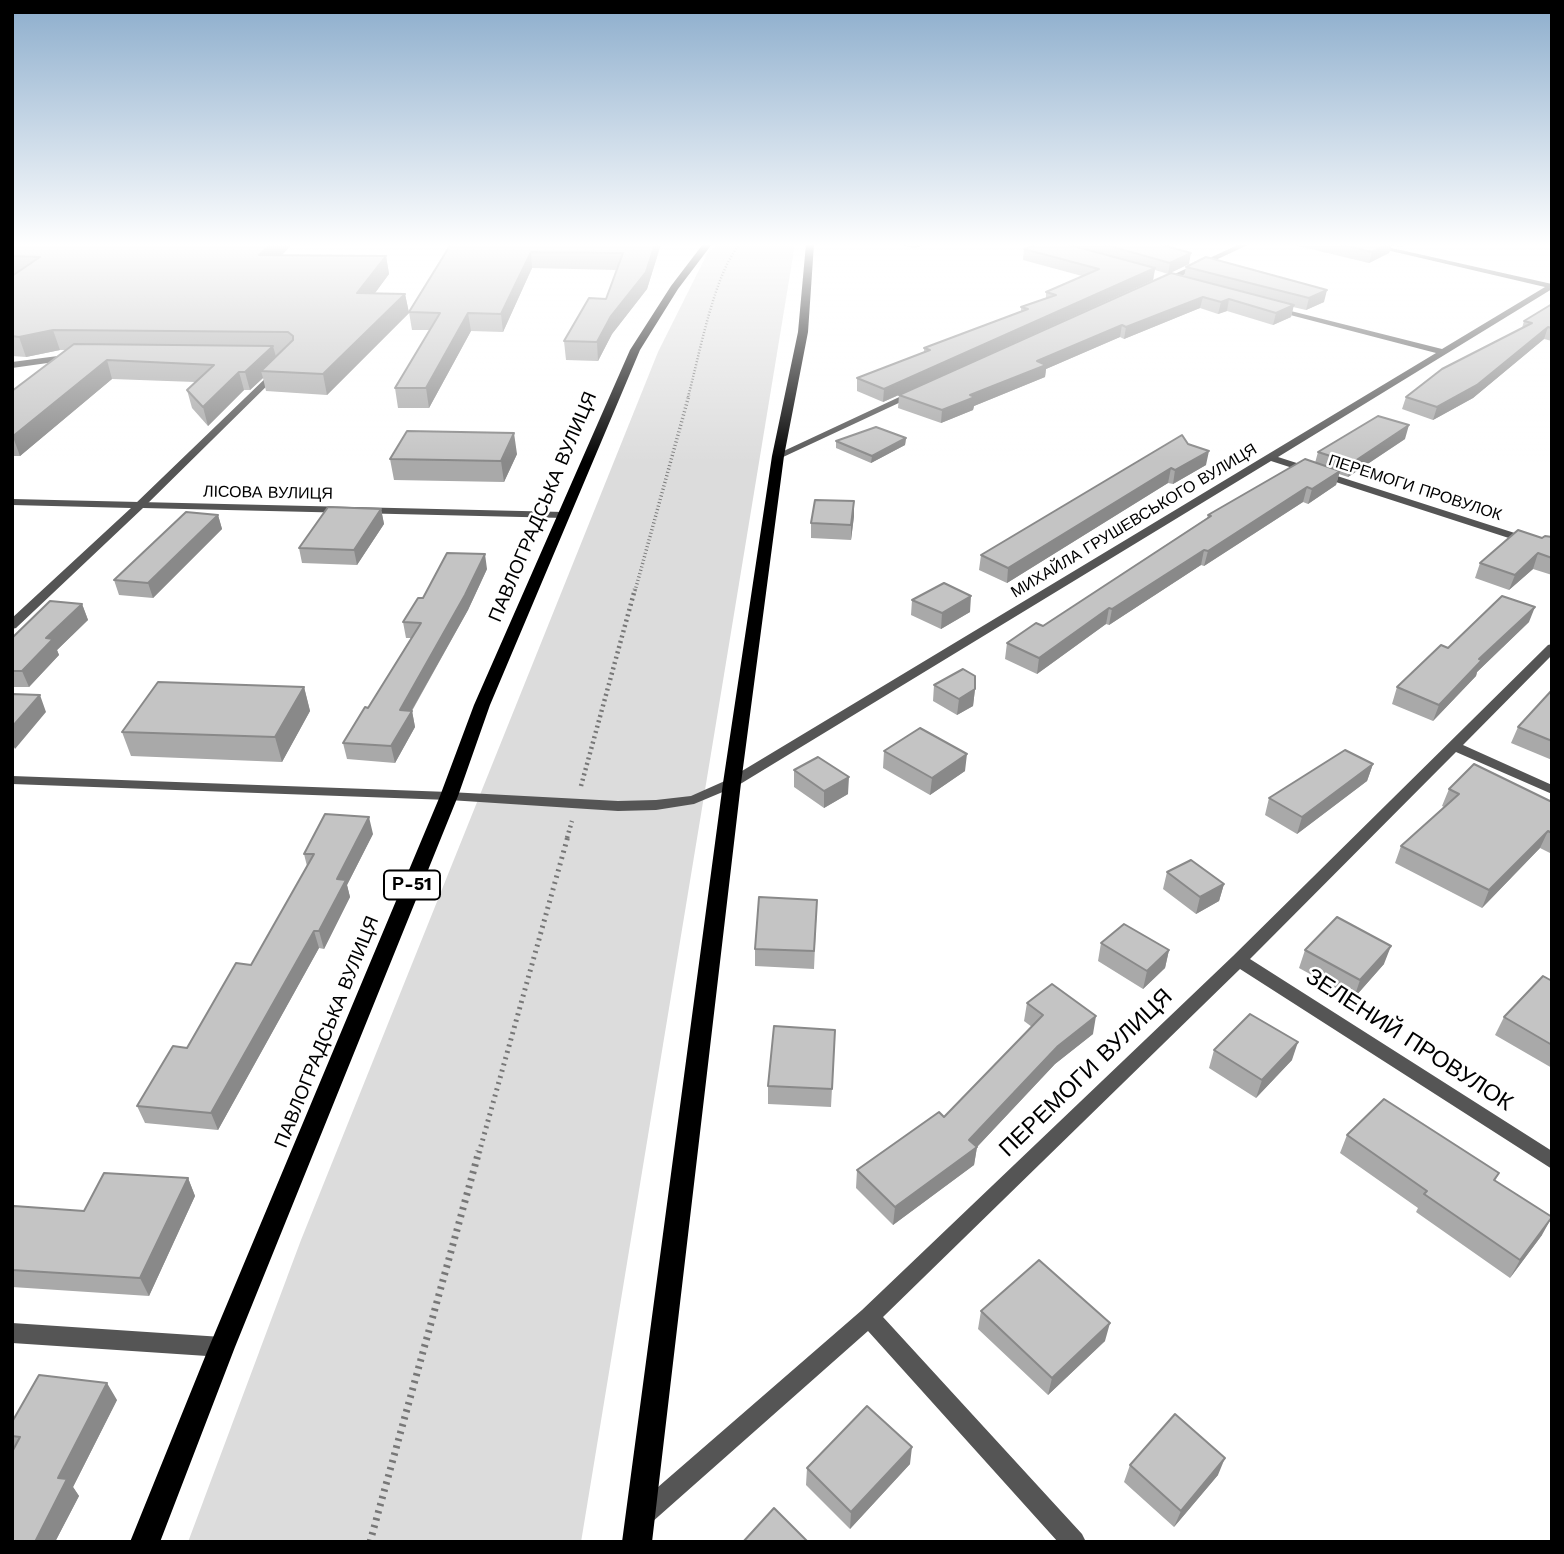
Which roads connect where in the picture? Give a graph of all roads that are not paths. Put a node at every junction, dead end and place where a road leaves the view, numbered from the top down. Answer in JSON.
{"nodes":[{"id":1,"x":656,"y":317,"type":"edge"},
{"id":2,"x":804,"y":317,"type":"edge"},
{"id":3,"x":1309,"y":317,"type":"edge"},
{"id":4,"x":1501,"y":317,"type":"edge"},
{"id":5,"x":1442,"y":352,"type":"junction"},
{"id":6,"x":87,"y":357,"type":"edge"},
{"id":7,"x":12,"y":365,"type":"edge"},
{"id":8,"x":282,"y":367,"type":"edge"},
{"id":9,"x":917,"y":393,"type":"edge"},
{"id":10,"x":778,"y":456,"type":"junction"},
{"id":11,"x":1269,"y":457,"type":"junction"},
{"id":12,"x":12,"y":502,"type":"edge"},
{"id":13,"x":139,"y":506,"type":"junction"},
{"id":14,"x":564,"y":516,"type":"junction"},
{"id":15,"x":1552,"y":550,"type":"edge"},
{"id":16,"x":12,"y":625,"type":"edge"},
{"id":17,"x":1552,"y":648,"type":"edge"},
{"id":18,"x":1455,"y":746,"type":"junction"},
{"id":19,"x":12,"y":780,"type":"edge"},
{"id":20,"x":732,"y":783,"type":"junction"},
{"id":21,"x":1552,"y":790,"type":"edge"},
{"id":22,"x":449,"y":796,"type":"junction"},
{"id":23,"x":1239,"y":960,"type":"junction"},
{"id":24,"x":1552,"y":1161,"type":"edge"},
{"id":25,"x":869,"y":1317,"type":"junction"},
{"id":26,"x":12,"y":1333,"type":"edge"},
{"id":27,"x":222,"y":1347,"type":"junction"},
{"id":28,"x":640,"y":1518,"type":"junction"},
{"id":29,"x":145,"y":1542,"type":"edge"},
{"id":30,"x":637,"y":1542,"type":"edge"},
{"id":31,"x":1074,"y":1542,"type":"edge"}],
"edges":[{"from":1,"to":14,"type":"main road","name":"ПАВЛОГРАДСЬКА ВУЛИЦЯ","number":"Р-51"},
{"from":2,"to":10,"type":"main road"},
{"from":3,"to":5,"type":"street"},
{"from":4,"to":5,"type":"street","name":"МИХАЙЛА ГРУШЕВСЬКОГО ВУЛИЦЯ"},
{"from":5,"to":11,"type":"street","name":"МИХАЙЛА ГРУШЕВСЬКОГО ВУЛИЦЯ"},
{"from":6,"to":7,"type":"street"},
{"from":8,"to":13,"type":"street"},
{"from":9,"to":10,"type":"street"},
{"from":10,"to":20,"type":"main road"},
{"from":11,"to":15,"type":"street","name":"ПЕРЕМОГИ ПРОВУЛОК"},
{"from":11,"to":20,"type":"street","name":"МИХАЙЛА ГРУШЕВСЬКОГО ВУЛИЦЯ"},
{"from":12,"to":13,"type":"street","name":"ЛІСОВА ВУЛИЦЯ"},
{"from":13,"to":14,"type":"street","name":"ЛІСОВА ВУЛИЦЯ"},
{"from":13,"to":16,"type":"street"},
{"from":14,"to":22,"type":"main road","name":"ПАВЛОГРАДСЬКА ВУЛИЦЯ","number":"Р-51"},
{"from":17,"to":18,"type":"street","name":"ПЕРЕМОГИ ВУЛИЦЯ"},
{"from":18,"to":21,"type":"street"},
{"from":18,"to":23,"type":"street","name":"ПЕРЕМОГИ ВУЛИЦЯ"},
{"from":19,"to":22,"type":"street","name":"МИХАЙЛА ГРУШЕВСЬКОГО ВУЛИЦЯ"},
{"from":20,"to":22,"type":"street","name":"МИХАЙЛА ГРУШЕВСЬКОГО ВУЛИЦЯ"},
{"from":20,"to":28,"type":"main road"},
{"from":22,"to":27,"type":"main road","name":"ПАВЛОГРАДСЬКА ВУЛИЦЯ","number":"Р-51"},
{"from":23,"to":24,"type":"street","name":"ЗЕЛЕНИЙ ПРОВУЛОК"},
{"from":23,"to":25,"type":"street","name":"ПЕРЕМОГИ ВУЛИЦЯ"},
{"from":25,"to":28,"type":"street","name":"ПЕРЕМОГИ ВУЛИЦЯ"},
{"from":25,"to":31,"type":"street"},
{"from":26,"to":27,"type":"street"},
{"from":27,"to":29,"type":"main road","name":"ПАВЛОГРАДСЬКА ВУЛИЦЯ","number":"Р-51"},
{"from":28,"to":30,"type":"main road"}]}
